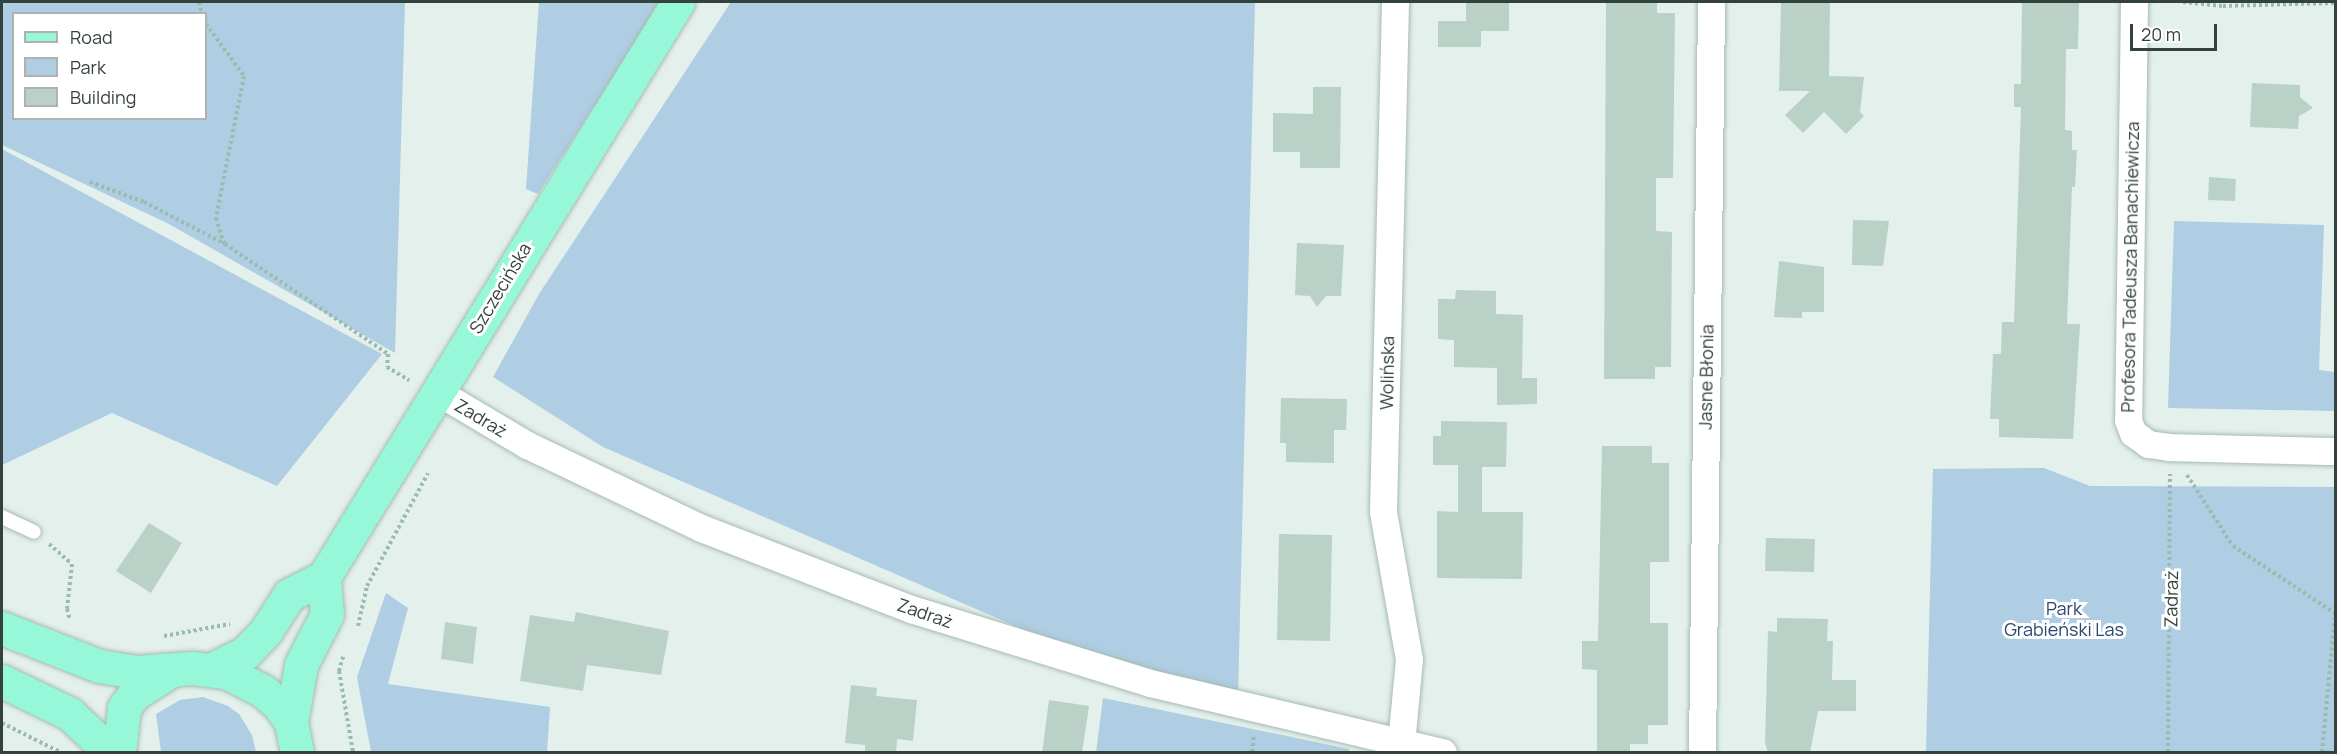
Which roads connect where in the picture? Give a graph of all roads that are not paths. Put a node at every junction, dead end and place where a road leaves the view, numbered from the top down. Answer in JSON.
{"nodes":[{"id":1,"x":678,"y":2,"type":"edge"},
{"id":2,"x":1395,"y":2,"type":"edge"},
{"id":3,"x":1711,"y":2,"type":"edge"},
{"id":4,"x":2134,"y":2,"type":"edge"},
{"id":5,"x":438,"y":392,"type":"junction"},
{"id":6,"x":2336,"y":451,"type":"edge"},
{"id":7,"x":2,"y":517,"type":"edge"},
{"id":8,"x":34,"y":532,"type":"road end"},
{"id":9,"x":324,"y":577,"type":"junction"},
{"id":10,"x":2,"y":628,"type":"edge"},
{"id":11,"x":212,"y":669,"type":"junction"},
{"id":12,"x":169,"y":672,"type":"junction"},
{"id":13,"x":2,"y":681,"type":"edge"},
{"id":14,"x":294,"y":737,"type":"edge"},
{"id":15,"x":1401,"y":742,"type":"junction"},
{"id":16,"x":110,"y":753,"type":"edge"},
{"id":17,"x":119,"y":753,"type":"edge"},
{"id":18,"x":1443,"y":753,"type":"edge"},
{"id":19,"x":1702,"y":753,"type":"edge"}],
"edges":[{"from":1,"to":5,"type":"main road","name":"Szczecińska"},
{"from":2,"to":15,"type":"street","name":"Wolińska"},
{"from":3,"to":19,"type":"street","name":"Jasne Błonia"},
{"from":4,"to":6,"type":"street","name":"Profesora Tadeusza Banachiewicza"},
{"from":5,"to":9,"type":"main road","name":"Szczecińska"},
{"from":5,"to":15,"type":"street","name":"Zadraż"},
{"from":7,"to":8,"type":"lane"},
{"from":9,"to":11,"type":"main road"},
{"from":9,"to":14,"type":"main road"},
{"from":10,"to":12,"type":"main road"},
{"from":11,"to":12,"type":"main road"},
{"from":11,"to":14,"type":"main road"},
{"from":12,"to":17,"type":"main road"},
{"from":13,"to":16,"type":"main road"},
{"from":15,"to":18,"type":"street","name":"Zadraż"}]}
